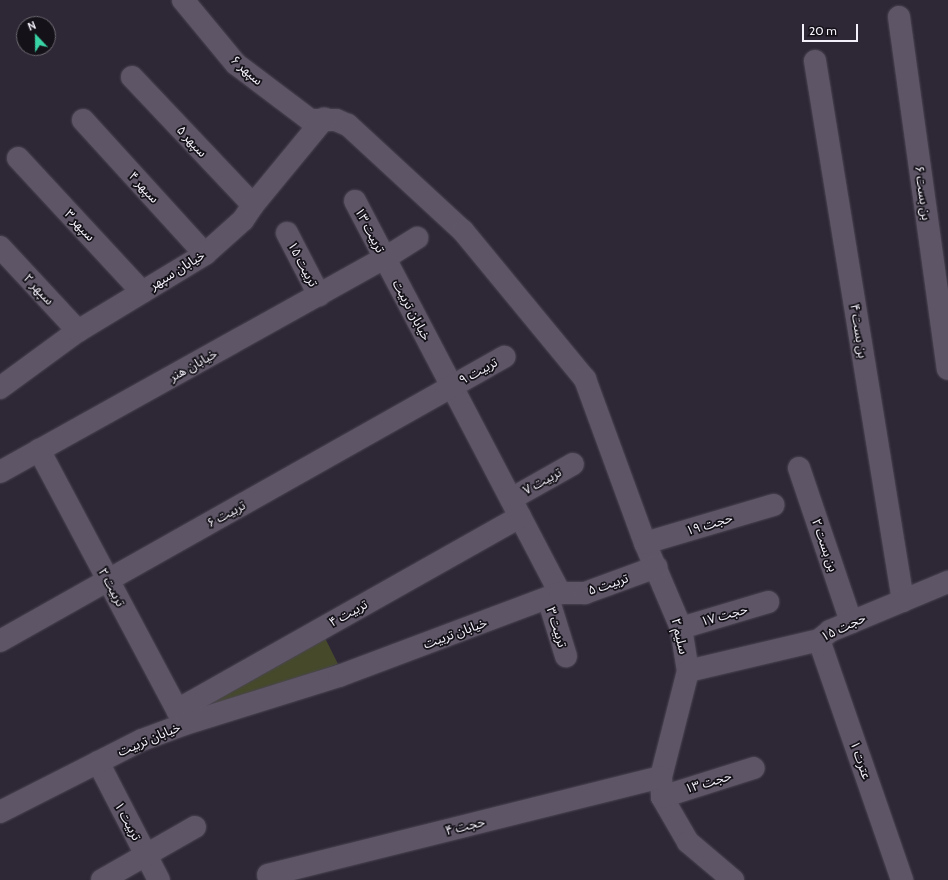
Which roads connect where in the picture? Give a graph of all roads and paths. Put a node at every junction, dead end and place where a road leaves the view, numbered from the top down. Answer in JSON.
{"nodes":[{"id":1,"x":183,"y":0,"type":"edge"},
{"id":2,"x":899,"y":17,"type":"dead end"},
{"id":3,"x":815,"y":61,"type":"dead end"},
{"id":4,"x":132,"y":77,"type":"dead end"},
{"id":5,"x":324,"y":119,"type":"junction"},
{"id":6,"x":83,"y":120,"type":"dead end"},
{"id":7,"x":18,"y":158,"type":"dead end"},
{"id":8,"x":355,"y":201,"type":"dead end"},
{"id":9,"x":253,"y":205,"type":"junction"},
{"id":10,"x":287,"y":233,"type":"dead end"},
{"id":11,"x":417,"y":238,"type":"dead end"},
{"id":12,"x":0,"y":247,"type":"edge"},
{"id":13,"x":205,"y":254,"type":"junction"},
{"id":14,"x":385,"y":258,"type":"junction"},
{"id":15,"x":142,"y":292,"type":"junction"},
{"id":16,"x":319,"y":295,"type":"junction"},
{"id":17,"x":78,"y":331,"type":"junction"},
{"id":18,"x":504,"y":357,"type":"dead end"},
{"id":19,"x":948,"y":369,"type":"edge"},
{"id":20,"x":585,"y":379,"type":"joint"},
{"id":21,"x":452,"y":386,"type":"junction"},
{"id":22,"x":0,"y":388,"type":"edge"},
{"id":23,"x":39,"y":450,"type":"junction"},
{"id":24,"x":573,"y":464,"type":"dead end"},
{"id":25,"x":798,"y":468,"type":"dead end"},
{"id":26,"x":0,"y":472,"type":"edge"},
{"id":27,"x":773,"y":505,"type":"dead end"},
{"id":28,"x":515,"y":508,"type":"junction"},
{"id":29,"x":645,"y":543,"type":"junction"},
{"id":30,"x":656,"y":567,"type":"junction"},
{"id":31,"x":108,"y":580,"type":"junction"},
{"id":32,"x":946,"y":587,"type":"edge"},
{"id":33,"x":554,"y":595,"type":"junction"},
{"id":34,"x":903,"y":601,"type":"junction"},
{"id":35,"x":768,"y":602,"type":"dead end"},
{"id":36,"x":851,"y":622,"type":"junction"},
{"id":37,"x":681,"y":628,"type":"junction"},
{"id":38,"x":819,"y":640,"type":"junction"},
{"id":39,"x":0,"y":641,"type":"edge"},
{"id":40,"x":566,"y":656,"type":"dead end"},
{"id":41,"x":688,"y":671,"type":"junction"},
{"id":42,"x":181,"y":717,"type":"junction"},
{"id":43,"x":98,"y":762,"type":"junction"},
{"id":44,"x":754,"y":768,"type":"dead end"},
{"id":45,"x":662,"y":787,"type":"junction"},
{"id":46,"x":0,"y":812,"type":"edge"},
{"id":47,"x":195,"y":827,"type":"dead end"},
{"id":48,"x":146,"y":855,"type":"junction"},
{"id":49,"x":268,"y":875,"type":"dead end"},
{"id":50,"x":102,"y":880,"type":"edge"},
{"id":51,"x":159,"y":880,"type":"edge"},
{"id":52,"x":732,"y":880,"type":"edge"},
{"id":53,"x":902,"y":880,"type":"edge"}],
"edges":[{"from":1,"to":5,"type":"street","name":"سپهر ۶"},
{"from":2,"to":19,"type":"street","name":"بن بست ۶"},
{"from":3,"to":34,"type":"street","name":"بن بست ۴"},
{"from":4,"to":9,"type":"street","name":"سپهر ۵"},
{"from":5,"to":9,"type":"street","name":"خیابان سپهر"},
{"from":5,"to":20,"type":"street","name":"سپهر ۶"},
{"from":6,"to":13,"type":"street","name":"سپهر ۴"},
{"from":7,"to":15,"type":"street","name":"سپهر ۳"},
{"from":8,"to":14,"type":"street","name":"تربیت ۱۳"},
{"from":9,"to":13,"type":"street","name":"خیابان سپهر"},
{"from":10,"to":16,"type":"street","name":"تربیت ۱۵"},
{"from":11,"to":14,"type":"street","name":"خیابان هنر"},
{"from":12,"to":17,"type":"street","name":"سپهر ۲"},
{"from":13,"to":15,"type":"street","name":"خیابان سپهر"},
{"from":14,"to":16,"type":"street","name":"خیابان هنر"},
{"from":14,"to":21,"type":"street","name":"خیابان تربیت"},
{"from":15,"to":17,"type":"street","name":"خیابان سپهر"},
{"from":16,"to":23,"type":"street","name":"خیابان هنر"},
{"from":17,"to":22,"type":"street","name":"خیابان سپهر"},
{"from":18,"to":21,"type":"street","name":"تربیت ۹"},
{"from":20,"to":29,"type":"street","name":"سلیم ۲"},
{"from":21,"to":28,"type":"street","name":"خیابان تربیت"},
{"from":21,"to":31,"type":"street","name":"تربیت ۶"},
{"from":23,"to":26,"type":"street","name":"خیابان هنر"},
{"from":23,"to":31,"type":"street","name":"تربیت ۲"},
{"from":24,"to":28,"type":"street","name":"تربیت ۷"},
{"from":25,"to":36,"type":"street","name":"بن بست ۲"},
{"from":27,"to":29,"type":"street","name":"حجت ۱۹"},
{"from":28,"to":33,"type":"street","name":"خیابان تربیت"},
{"from":28,"to":42,"type":"street","name":"تربیت ۴"},
{"from":29,"to":30,"type":"street","name":"سلیم ۲"},
{"from":30,"to":33,"type":"street","name":"تربیت ۵"},
{"from":30,"to":37,"type":"street","name":"سلیم ۲"},
{"from":31,"to":39,"type":"street","name":"تربیت ۶"},
{"from":31,"to":42,"type":"street","name":"تربیت ۲"},
{"from":32,"to":34,"type":"street","name":"حجت ۱۵"},
{"from":33,"to":40,"type":"street","name":"تربیت ۳"},
{"from":33,"to":42,"type":"street","name":"خیابان تربیت"},
{"from":34,"to":36,"type":"street","name":"حجت ۱۵"},
{"from":35,"to":37,"type":"street","name":"حجت ۱۷"},
{"from":36,"to":38,"type":"street","name":"حجت ۱۵"},
{"from":37,"to":41,"type":"street","name":"سلیم ۲"},
{"from":38,"to":41,"type":"street","name":"حجت ۱۵"},
{"from":38,"to":53,"type":"street","name":"عترت ۱"},
{"from":41,"to":45,"type":"street","name":"سلیم ۲"},
{"from":42,"to":43,"type":"street","name":"خیابان تربیت"},
{"from":43,"to":46,"type":"street","name":"خیابان تربیت"},
{"from":43,"to":48,"type":"street","name":"تربیت ۱"},
{"from":44,"to":45,"type":"street","name":"حجت ۱۳"},
{"from":45,"to":49,"type":"street","name":"حجت ۴"},
{"from":45,"to":52,"type":"street"},
{"from":47,"to":48,"type":"street"},
{"from":48,"to":50,"type":"street"},
{"from":48,"to":51,"type":"street","name":"تربیت ۱"}]}
